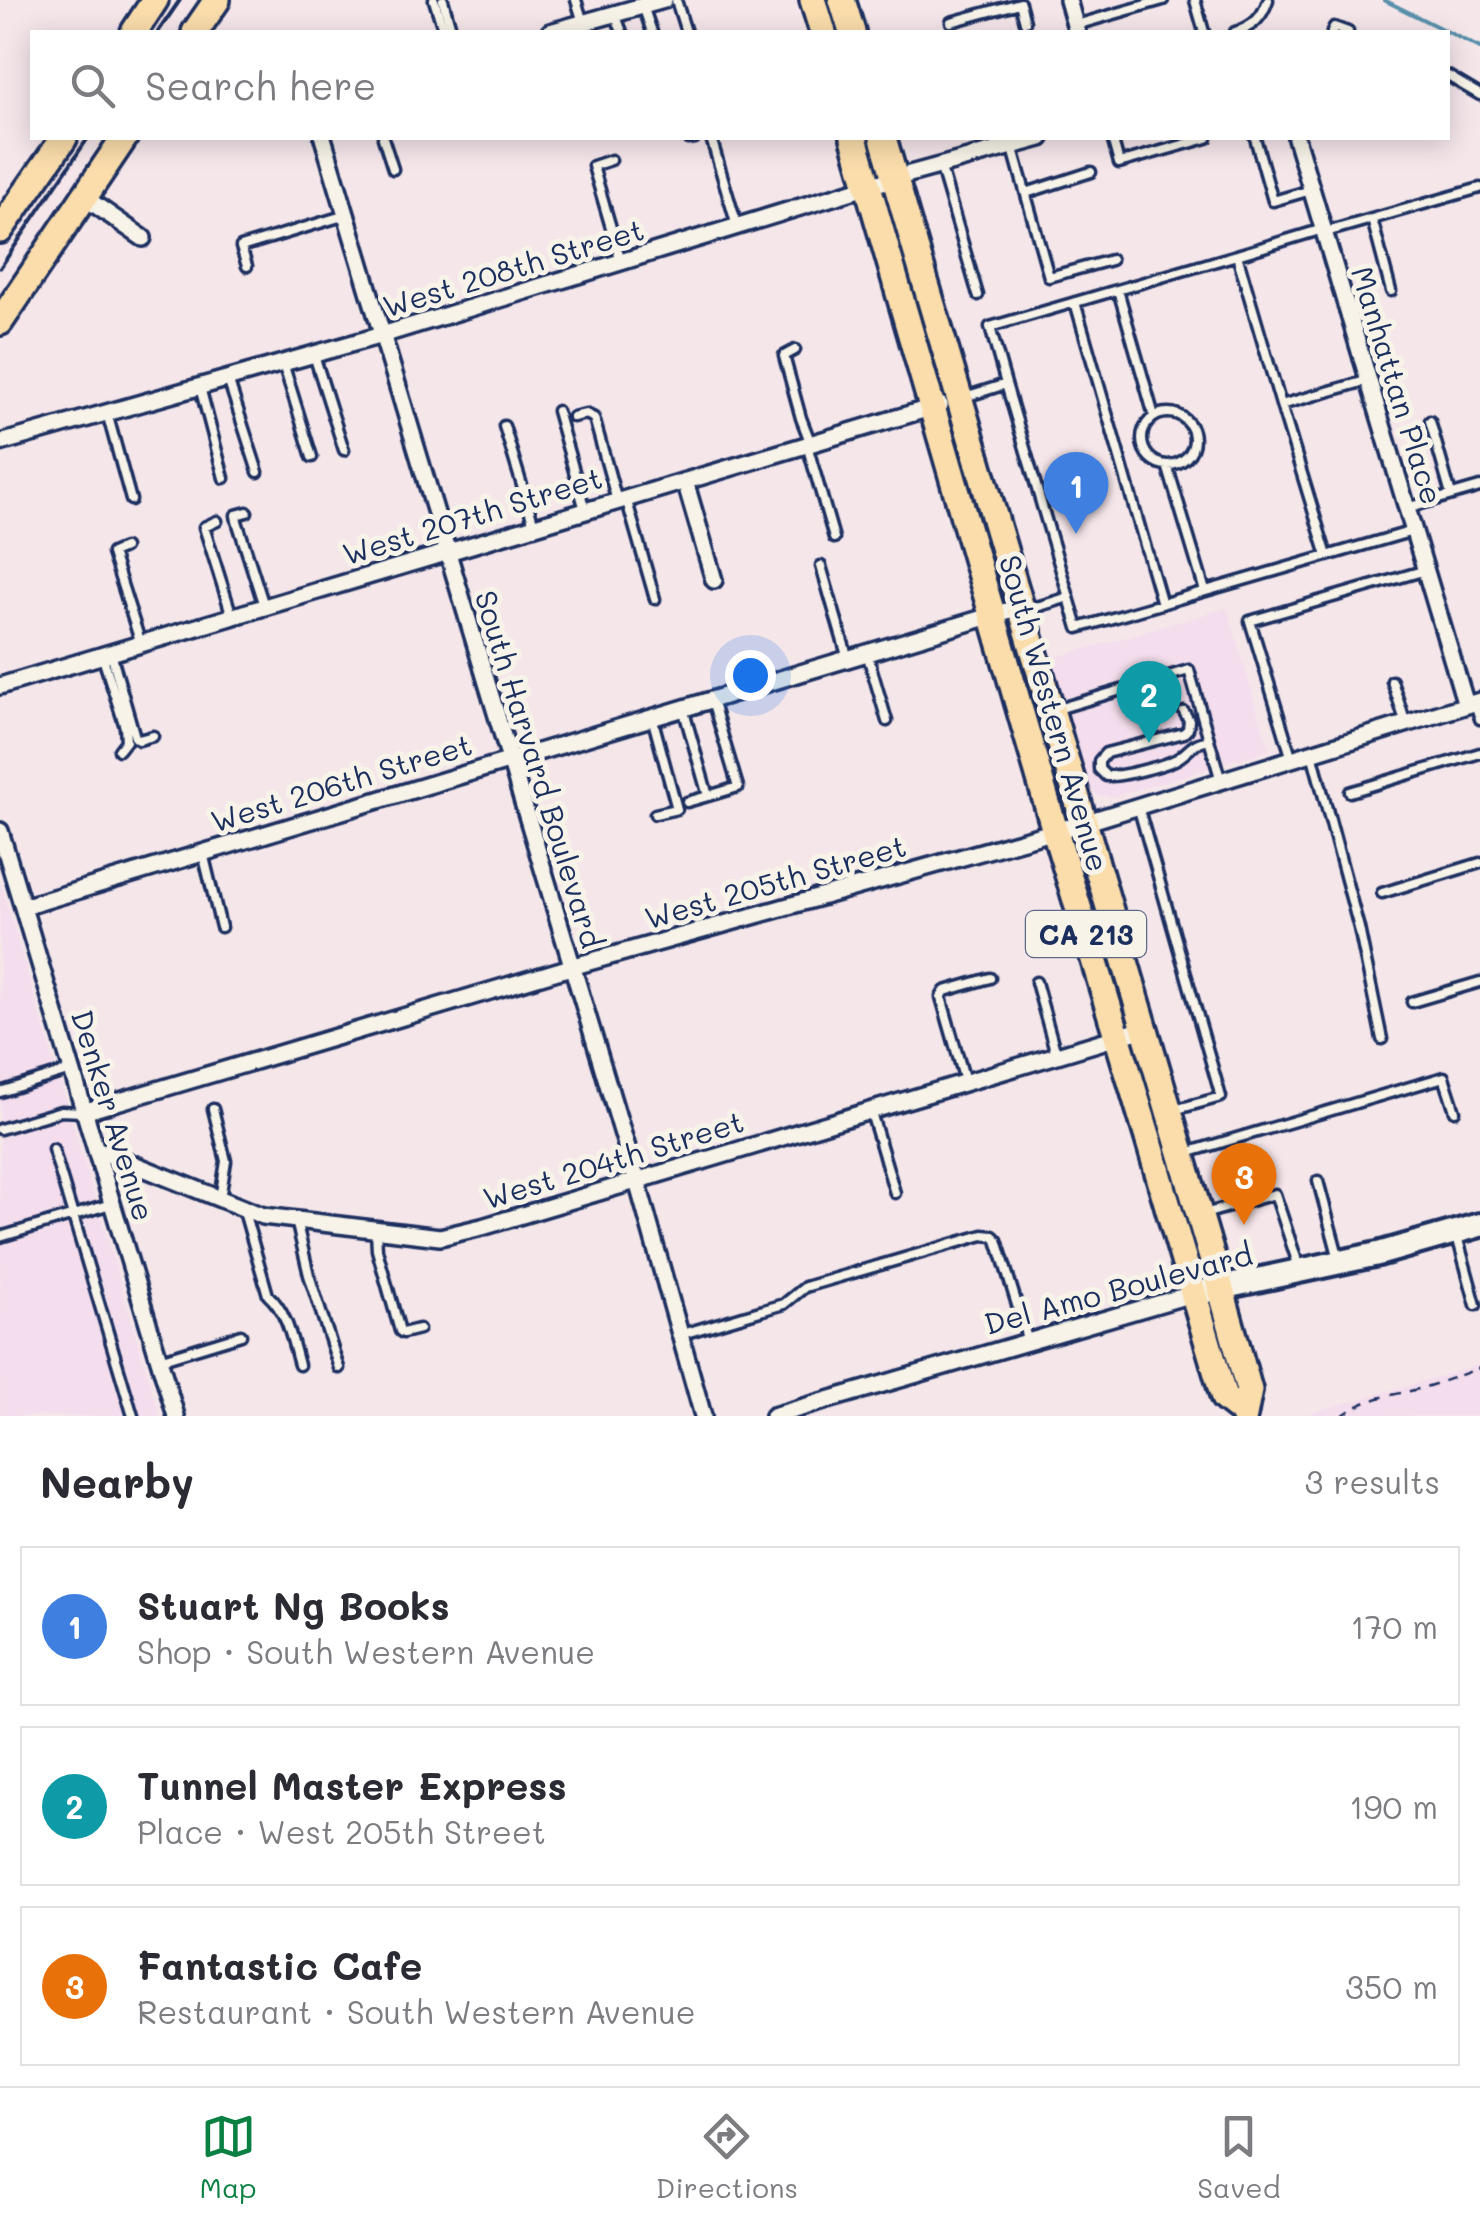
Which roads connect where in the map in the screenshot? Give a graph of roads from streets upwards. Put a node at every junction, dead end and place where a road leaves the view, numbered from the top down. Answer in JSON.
{"nodes":[{"id":1,"x":156,"y":0,"type":"edge"},
{"id":2,"x":217,"y":0,"type":"edge"},
{"id":3,"x":664,"y":0,"type":"edge"},
{"id":4,"x":813,"y":0,"type":"edge"},
{"id":5,"x":842,"y":0,"type":"edge"},
{"id":6,"x":1068,"y":0,"type":"edge"},
{"id":7,"x":585,"y":28,"type":"edge"},
{"id":8,"x":1076,"y":29,"type":"edge"},
{"id":9,"x":135,"y":30,"type":"edge"},
{"id":10,"x":201,"y":30,"type":"edge"},
{"id":11,"x":821,"y":30,"type":"edge"},
{"id":12,"x":851,"y":30,"type":"edge"},
{"id":13,"x":63,"y":140,"type":"edge"},
{"id":14,"x":123,"y":140,"type":"edge"},
{"id":15,"x":324,"y":140,"type":"edge"},
{"id":16,"x":855,"y":140,"type":"edge"},
{"id":17,"x":884,"y":140,"type":"edge"},
{"id":18,"x":1032,"y":140,"type":"edge"},
{"id":19,"x":1297,"y":140,"type":"edge"},
{"id":20,"x":895,"y":178,"type":"junction"},
{"id":21,"x":868,"y":186,"type":"junction"},
{"id":22,"x":84,"y":197,"type":"junction"},
{"id":23,"x":0,"y":230,"type":"edge"},
{"id":24,"x":143,"y":238,"type":"dead end"},
{"id":25,"x":0,"y":322,"type":"edge"},
{"id":26,"x":382,"y":336,"type":"junction"},
{"id":27,"x":961,"y":398,"type":"junction"},
{"id":28,"x":932,"y":408,"type":"junction"},
{"id":29,"x":0,"y":444,"type":"edge"},
{"id":30,"x":685,"y":481,"type":"junction"},
{"id":31,"x":446,"y":551,"type":"junction"},
{"id":32,"x":714,"y":580,"type":"dead end"},
{"id":33,"x":1020,"y":607,"type":"junction"},
{"id":34,"x":992,"y":616,"type":"junction"},
{"id":35,"x":0,"y":686,"type":"edge"},
{"id":36,"x":1475,"y":707,"type":"edge"},
{"id":37,"x":509,"y":760,"type":"junction"},
{"id":38,"x":1084,"y":823,"type":"junction"},
{"id":39,"x":1054,"y":831,"type":"junction"},
{"id":40,"x":1,"y":835,"type":"edge"},
{"id":41,"x":23,"y":907,"type":"junction"},
{"id":42,"x":572,"y":967,"type":"junction"},
{"id":43,"x":1144,"y":1029,"type":"junction"},
{"id":44,"x":1117,"y":1036,"type":"junction"},
{"id":45,"x":84,"y":1112,"type":"junction"},
{"id":46,"x":96,"y":1149,"type":"junction"},
{"id":47,"x":637,"y":1180,"type":"junction"},
{"id":48,"x":1480,"y":1224,"type":"edge"},
{"id":49,"x":1220,"y":1288,"type":"junction"},
{"id":50,"x":1192,"y":1294,"type":"junction"},
{"id":51,"x":1239,"y":1415,"type":"edge"},
{"id":52,"x":176,"y":1416,"type":"edge"},
{"id":53,"x":704,"y":1416,"type":"edge"},
{"id":54,"x":773,"y":1416,"type":"edge"}],
"edges":[{"from":1,"to":9,"type":"main road"},
{"from":2,"to":10,"type":"main road"},
{"from":3,"to":7,"type":"street"},
{"from":4,"to":11,"type":"main road"},
{"from":5,"to":12,"type":"main road"},
{"from":6,"to":8,"type":"street"},
{"from":13,"to":23,"type":"main road"},
{"from":14,"to":22,"type":"main road"},
{"from":15,"to":26,"type":"street","name":"South Harvard Boulevard"},
{"from":16,"to":21,"type":"main road","name":"South Western Avenue","number":"CA 213"},
{"from":17,"to":20,"type":"main road","name":"South Western Avenue","number":"CA 213"},
{"from":18,"to":20,"type":"street","name":"West 208th Street"},
{"from":19,"to":36,"type":"street","name":"Manhattan Place"},
{"from":20,"to":21,"type":"street","name":"West 208th Street"},
{"from":20,"to":27,"type":"main road","name":"South Western Avenue","number":"CA 213"},
{"from":21,"to":26,"type":"street","name":"West 208th Street"},
{"from":21,"to":28,"type":"main road","name":"South Western Avenue","number":"CA 213"},
{"from":22,"to":24,"type":"street"},
{"from":22,"to":25,"type":"main road"},
{"from":26,"to":29,"type":"street","name":"West 208th Street"},
{"from":26,"to":31,"type":"street","name":"South Harvard Boulevard"},
{"from":27,"to":28,"type":"street","name":"West 207th Street"},
{"from":27,"to":33,"type":"main road","name":"South Western Avenue","number":"CA 213"},
{"from":28,"to":30,"type":"street","name":"West 207th Street"},
{"from":28,"to":34,"type":"main road","name":"South Western Avenue","number":"CA 213"},
{"from":30,"to":31,"type":"street","name":"West 207th Street"},
{"from":30,"to":32,"type":"street"},
{"from":31,"to":35,"type":"street","name":"West 207th Street"},
{"from":31,"to":37,"type":"street","name":"South Harvard Boulevard"},
{"from":33,"to":34,"type":"street","name":"West 206th Street"},
{"from":33,"to":38,"type":"main road","name":"South Western Avenue","number":"CA 213"},
{"from":34,"to":37,"type":"street","name":"West 206th Street"},
{"from":34,"to":39,"type":"main road","name":"South Western Avenue","number":"CA 213"},
{"from":36,"to":38,"type":"street","name":"West 205th Street"},
{"from":37,"to":41,"type":"street","name":"West 206th Street"},
{"from":37,"to":42,"type":"street","name":"South Harvard Boulevard"},
{"from":38,"to":39,"type":"street","name":"West 205th Street"},
{"from":38,"to":43,"type":"main road","name":"South Western Avenue","number":"CA 213"},
{"from":39,"to":42,"type":"street","name":"West 205th Street"},
{"from":39,"to":44,"type":"main road","name":"South Western Avenue","number":"CA 213"},
{"from":40,"to":41,"type":"street","name":"Denker Avenue"},
{"from":41,"to":45,"type":"street","name":"Denker Avenue"},
{"from":42,"to":45,"type":"street","name":"West 205th Street"},
{"from":42,"to":47,"type":"street","name":"South Harvard Boulevard"},
{"from":43,"to":44,"type":"street","name":"West 204th Street"},
{"from":43,"to":49,"type":"main road","name":"South Western Avenue","number":"CA 213"},
{"from":44,"to":47,"type":"street","name":"West 204th Street"},
{"from":44,"to":50,"type":"main road","name":"South Western Avenue","number":"CA 213"},
{"from":45,"to":46,"type":"street","name":"Denker Avenue"},
{"from":46,"to":47,"type":"street","name":"West 204th Street"},
{"from":46,"to":52,"type":"street","name":"Denker Avenue"},
{"from":47,"to":53,"type":"street","name":"South Harvard Boulevard"},
{"from":48,"to":49,"type":"main road","name":"Del Amo Boulevard"},
{"from":49,"to":50,"type":"main road","name":"Del Amo Boulevard"},
{"from":49,"to":51,"type":"main road","name":"South Western Avenue","number":"CA 213"},
{"from":50,"to":51,"type":"main road","name":"South Western Avenue","number":"CA 213"},
{"from":50,"to":54,"type":"street","name":"Del Amo Boulevard"}]}
